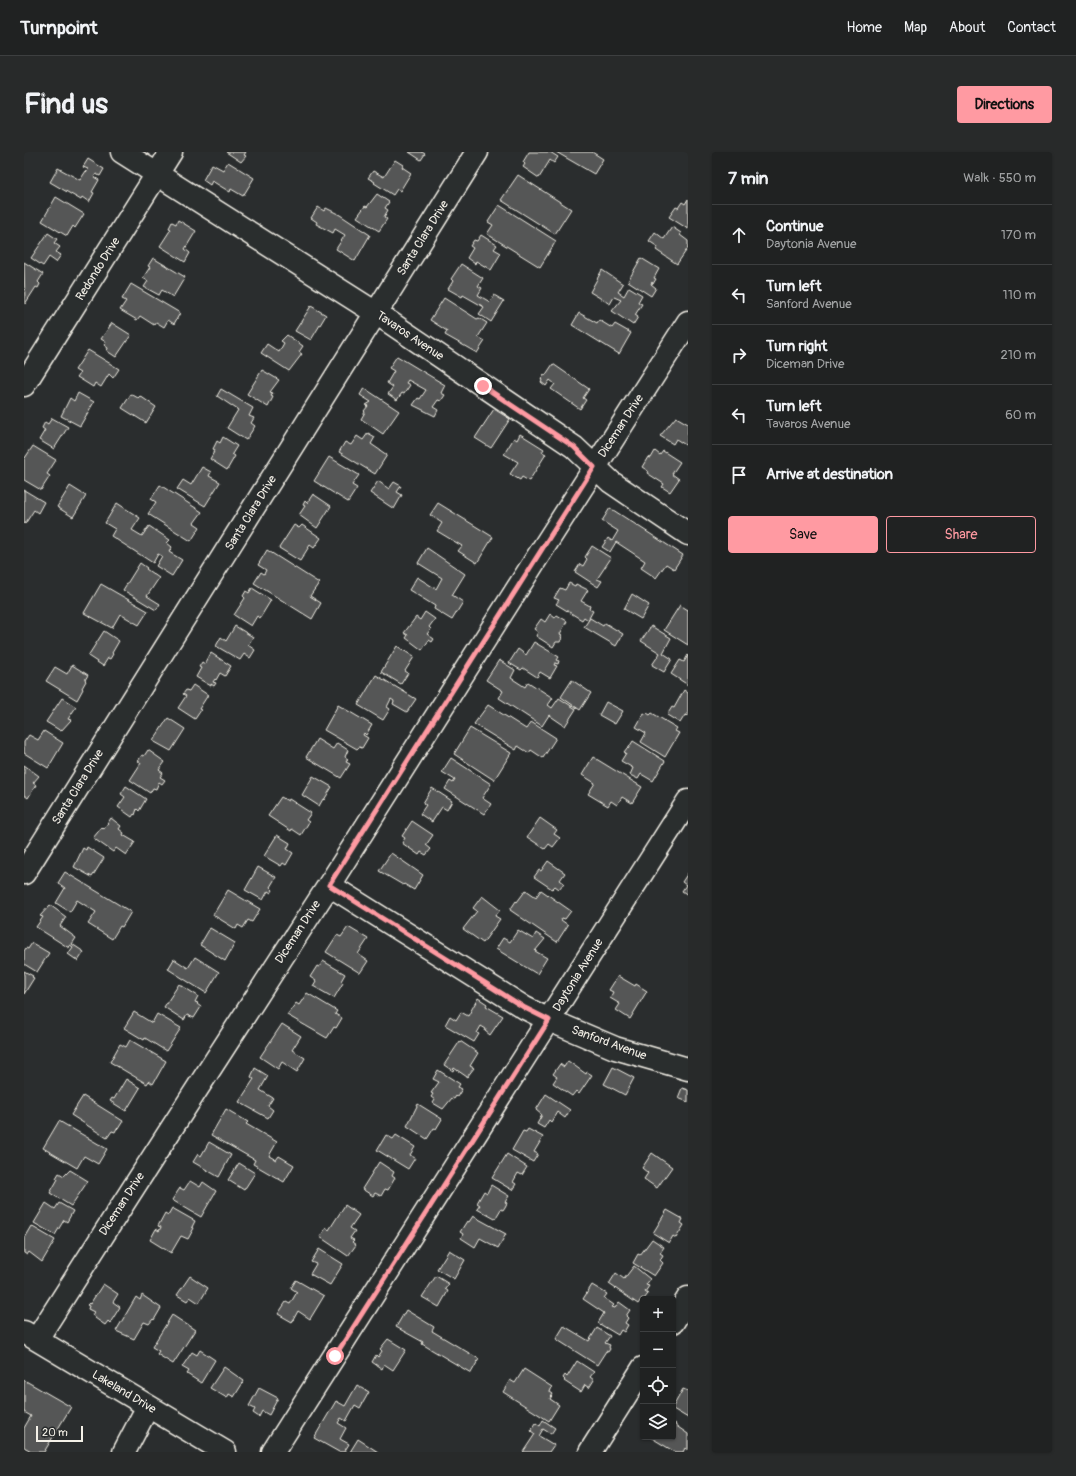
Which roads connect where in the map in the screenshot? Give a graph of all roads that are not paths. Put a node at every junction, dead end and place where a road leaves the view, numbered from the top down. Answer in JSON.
{"nodes":[{"id":1,"x":122,"y":152,"type":"edge"},
{"id":2,"x":171,"y":152,"type":"edge"},
{"id":3,"x":477,"y":152,"type":"edge"},
{"id":4,"x":157,"y":174,"type":"junction"},
{"id":5,"x":376,"y":313,"type":"junction"},
{"id":6,"x":688,"y":322,"type":"edge"},
{"id":7,"x":24,"y":385,"type":"edge"},
{"id":8,"x":594,"y":467,"type":"junction"},
{"id":9,"x":688,"y":534,"type":"edge"},
{"id":10,"x":688,"y":801,"type":"edge"},
{"id":11,"x":24,"y":873,"type":"edge"},
{"id":12,"x":329,"y":885,"type":"junction"},
{"id":13,"x":549,"y":1020,"type":"junction"},
{"id":14,"x":688,"y":1069,"type":"edge"},
{"id":15,"x":688,"y":1298,"type":"edge"},
{"id":16,"x":676,"y":1317,"type":"edge"},
{"id":17,"x":31,"y":1335,"type":"edge"},
{"id":18,"x":640,"y":1373,"type":"edge"},
{"id":19,"x":148,"y":1406,"type":"junction"},
{"id":20,"x":124,"y":1452,"type":"edge"},
{"id":21,"x":225,"y":1452,"type":"edge"},
{"id":22,"x":273,"y":1452,"type":"edge"},
{"id":23,"x":590,"y":1452,"type":"edge"}],
"edges":[{"from":1,"to":4,"type":"street","name":"Tavaros Avenue"},
{"from":2,"to":4,"type":"street","name":"Redondo Drive"},
{"from":3,"to":5,"type":"street","name":"Santa Clara Drive"},
{"from":4,"to":5,"type":"street","name":"Tavaros Avenue"},
{"from":4,"to":7,"type":"street","name":"Redondo Drive"},
{"from":5,"to":8,"type":"street","name":"Tavaros Avenue"},
{"from":5,"to":11,"type":"street","name":"Santa Clara Drive"},
{"from":6,"to":8,"type":"street","name":"Diceman Drive"},
{"from":8,"to":9,"type":"street","name":"Tavaros Avenue"},
{"from":8,"to":12,"type":"street","name":"Diceman Drive"},
{"from":10,"to":13,"type":"street","name":"Daytonia Avenue"},
{"from":12,"to":13,"type":"street","name":"Sanford Avenue"},
{"from":12,"to":17,"type":"street","name":"Diceman Drive"},
{"from":13,"to":14,"type":"street","name":"Sanford Avenue"},
{"from":13,"to":22,"type":"street","name":"Daytonia Avenue"},
{"from":15,"to":16,"type":"street"},
{"from":17,"to":19,"type":"street","name":"Lakeland Drive"},
{"from":18,"to":23,"type":"street"},
{"from":19,"to":20,"type":"street"},
{"from":19,"to":21,"type":"street","name":"Lakeland Drive"}]}
